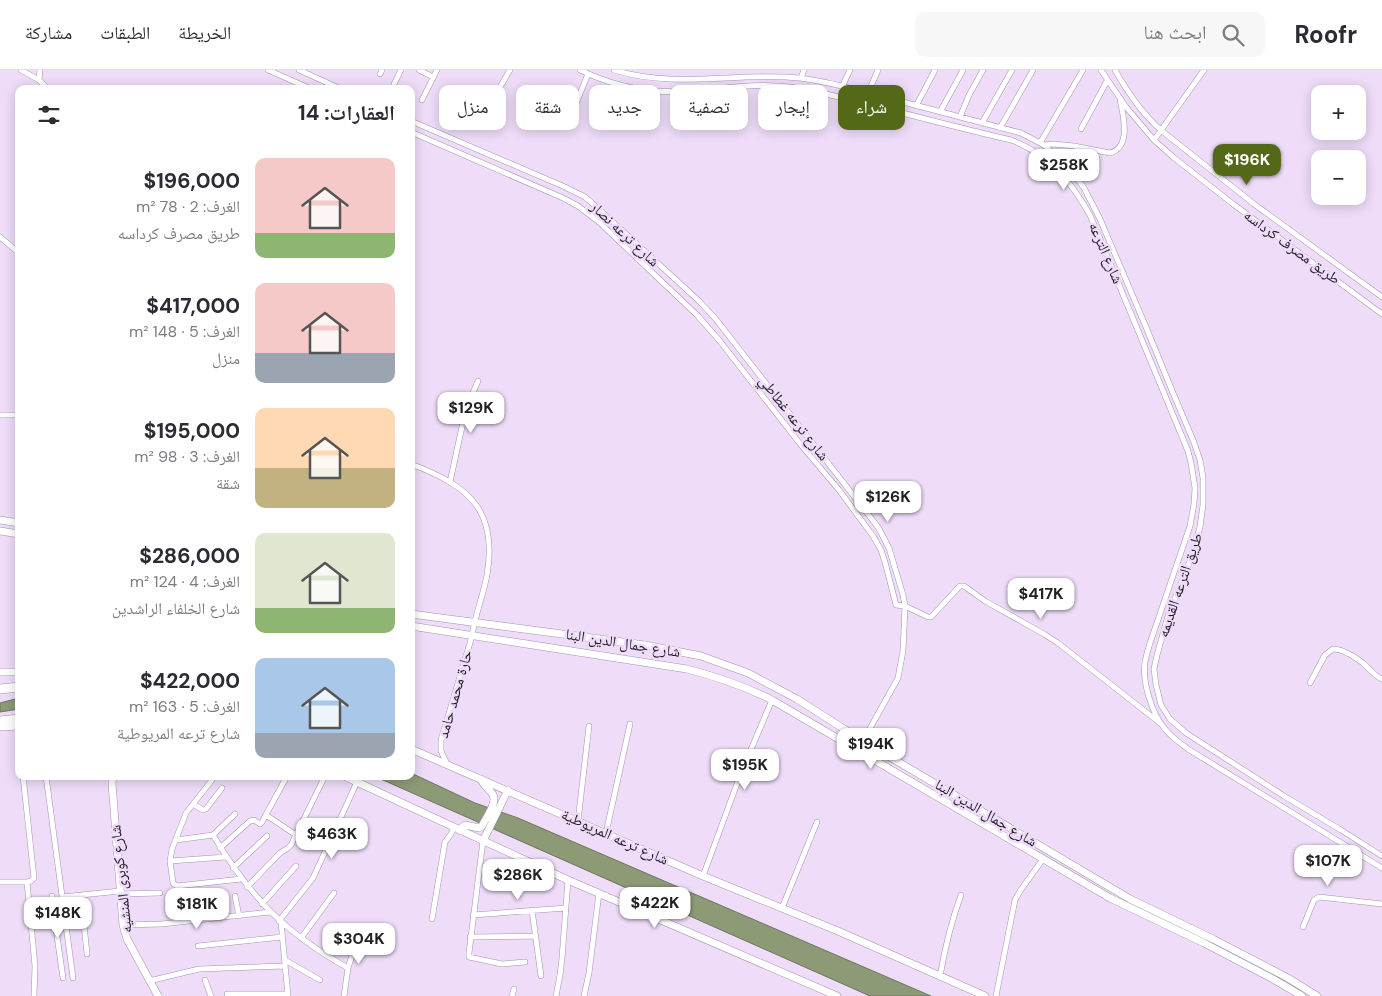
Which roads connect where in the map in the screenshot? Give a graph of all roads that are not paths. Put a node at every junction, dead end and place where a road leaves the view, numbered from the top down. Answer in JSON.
{"nodes":[{"id":1,"x":21,"y":70,"type":"edge"},
{"id":2,"x":40,"y":70,"type":"edge"},
{"id":3,"x":268,"y":70,"type":"edge"},
{"id":4,"x":299,"y":70,"type":"edge"},
{"id":5,"x":400,"y":70,"type":"edge"},
{"id":6,"x":419,"y":70,"type":"edge"},
{"id":7,"x":437,"y":70,"type":"edge"},
{"id":8,"x":510,"y":70,"type":"edge"},
{"id":9,"x":580,"y":70,"type":"edge"},
{"id":10,"x":614,"y":70,"type":"edge"},
{"id":11,"x":644,"y":70,"type":"edge"},
{"id":12,"x":758,"y":70,"type":"edge"},
{"id":13,"x":780,"y":70,"type":"edge"},
{"id":14,"x":804,"y":70,"type":"edge"},
{"id":15,"x":850,"y":70,"type":"edge"},
{"id":16,"x":878,"y":70,"type":"edge"},
{"id":17,"x":935,"y":70,"type":"edge"},
{"id":18,"x":962,"y":70,"type":"edge"},
{"id":19,"x":983,"y":70,"type":"edge"},
{"id":20,"x":1012,"y":70,"type":"edge"},
{"id":21,"x":1033,"y":70,"type":"edge"},
{"id":22,"x":1083,"y":70,"type":"edge"},
{"id":23,"x":1101,"y":70,"type":"edge"},
{"id":24,"x":1115,"y":70,"type":"edge"},
{"id":25,"x":1204,"y":70,"type":"edge"},
{"id":26,"x":588,"y":74,"type":"junction"},
{"id":27,"x":756,"y":76,"type":"junction"},
{"id":28,"x":778,"y":76,"type":"junction"},
{"id":29,"x":433,"y":77,"type":"junction"},
{"id":30,"x":642,"y":77,"type":"junction"},
{"id":31,"x":801,"y":78,"type":"junction"},
{"id":32,"x":40,"y":80,"type":"junction"},
{"id":33,"x":1107,"y":81,"type":"junction"},
{"id":34,"x":394,"y":84,"type":"dead end"},
{"id":35,"x":44,"y":85,"type":"edge"},
{"id":36,"x":302,"y":85,"type":"edge"},
{"id":37,"x":332,"y":85,"type":"edge"},
{"id":38,"x":501,"y":85,"type":"edge"},
{"id":39,"x":843,"y":85,"type":"edge"},
{"id":40,"x":871,"y":85,"type":"edge"},
{"id":41,"x":838,"y":86,"type":"edge"},
{"id":42,"x":579,"y":96,"type":"edge"},
{"id":43,"x":1120,"y":99,"type":"junction"},
{"id":44,"x":422,"y":100,"type":"dead end"},
{"id":45,"x":905,"y":103,"type":"edge"},
{"id":46,"x":916,"y":106,"type":"junction"},
{"id":47,"x":940,"y":112,"type":"junction"},
{"id":48,"x":960,"y":117,"type":"junction"},
{"id":49,"x":1137,"y":120,"type":"junction"},
{"id":50,"x":415,"y":122,"type":"edge"},
{"id":51,"x":982,"y":123,"type":"junction"},
{"id":52,"x":1124,"y":125,"type":"junction"},
{"id":53,"x":1000,"y":128,"type":"junction"},
{"id":54,"x":1082,"y":130,"type":"dead end"},
{"id":55,"x":1162,"y":131,"type":"junction"},
{"id":56,"x":415,"y":134,"type":"edge"},
{"id":57,"x":1032,"y":138,"type":"junction"},
{"id":58,"x":1154,"y":140,"type":"junction"},
{"id":59,"x":1042,"y":144,"type":"junction"},
{"id":60,"x":1027,"y":146,"type":"junction"},
{"id":61,"x":0,"y":237,"type":"edge"},
{"id":62,"x":15,"y":250,"type":"edge"},
{"id":63,"x":676,"y":281,"type":"junction"},
{"id":64,"x":669,"y":289,"type":"junction"},
{"id":65,"x":1382,"y":296,"type":"edge"},
{"id":66,"x":1382,"y":314,"type":"edge"},
{"id":67,"x":734,"y":342,"type":"joint"},
{"id":68,"x":726,"y":348,"type":"joint"},
{"id":69,"x":478,"y":381,"type":"dead end"},
{"id":70,"x":0,"y":415,"type":"edge"},
{"id":71,"x":15,"y":415,"type":"edge"},
{"id":72,"x":415,"y":466,"type":"edge"},
{"id":73,"x":450,"y":482,"type":"junction"},
{"id":74,"x":0,"y":520,"type":"edge"},
{"id":75,"x":15,"y":522,"type":"edge"},
{"id":76,"x":0,"y":531,"type":"edge"},
{"id":77,"x":15,"y":533,"type":"edge"},
{"id":78,"x":905,"y":606,"type":"junction"},
{"id":79,"x":415,"y":615,"type":"edge"},
{"id":80,"x":474,"y":622,"type":"junction"},
{"id":81,"x":1158,"y":622,"type":"junction"},
{"id":82,"x":1165,"y":625,"type":"junction"},
{"id":83,"x":415,"y":627,"type":"edge"},
{"id":84,"x":472,"y":636,"type":"junction"},
{"id":85,"x":0,"y":672,"type":"edge"},
{"id":86,"x":15,"y":672,"type":"edge"},
{"id":87,"x":1382,"y":679,"type":"edge"},
{"id":88,"x":1310,"y":683,"type":"dead end"},
{"id":89,"x":15,"y":687,"type":"edge"},
{"id":90,"x":0,"y":689,"type":"edge"},
{"id":91,"x":772,"y":700,"type":"junction"},
{"id":92,"x":0,"y":721,"type":"edge"},
{"id":93,"x":15,"y":723,"type":"edge"},
{"id":94,"x":15,"y":724,"type":"edge"},
{"id":95,"x":630,"y":724,"type":"dead end"},
{"id":96,"x":1162,"y":724,"type":"junction"},
{"id":97,"x":589,"y":726,"type":"dead end"},
{"id":98,"x":0,"y":728,"type":"edge"},
{"id":99,"x":863,"y":741,"type":"junction"},
{"id":100,"x":415,"y":751,"type":"edge"},
{"id":101,"x":447,"y":764,"type":"junction"},
{"id":102,"x":481,"y":778,"type":"junction"},
{"id":103,"x":23,"y":780,"type":"edge"},
{"id":104,"x":47,"y":780,"type":"edge"},
{"id":105,"x":112,"y":780,"type":"edge"},
{"id":106,"x":212,"y":780,"type":"dead end"},
{"id":107,"x":285,"y":780,"type":"edge"},
{"id":108,"x":323,"y":780,"type":"edge"},
{"id":109,"x":353,"y":780,"type":"edge"},
{"id":110,"x":357,"y":782,"type":"junction"},
{"id":111,"x":222,"y":788,"type":"dead end"},
{"id":112,"x":508,"y":790,"type":"junction"},
{"id":113,"x":193,"y":804,"type":"junction"},
{"id":114,"x":235,"y":814,"type":"dead end"},
{"id":115,"x":266,"y":815,"type":"junction"},
{"id":116,"x":578,"y":821,"type":"junction"},
{"id":117,"x":817,"y":822,"type":"dead end"},
{"id":118,"x":485,"y":827,"type":"junction"},
{"id":119,"x":456,"y":828,"type":"junction"},
{"id":120,"x":606,"y":833,"type":"junction"},
{"id":121,"x":296,"y":835,"type":"junction"},
{"id":122,"x":213,"y":836,"type":"junction"},
{"id":123,"x":267,"y":836,"type":"dead end"},
{"id":124,"x":176,"y":840,"type":"junction"},
{"id":125,"x":483,"y":841,"type":"junction"},
{"id":126,"x":220,"y":848,"type":"junction"},
{"id":127,"x":1382,"y":856,"type":"edge"},
{"id":128,"x":226,"y":857,"type":"junction"},
{"id":129,"x":1043,"y":859,"type":"junction"},
{"id":130,"x":170,"y":861,"type":"junction"},
{"id":131,"x":296,"y":866,"type":"dead end"},
{"id":132,"x":233,"y":868,"type":"junction"},
{"id":133,"x":1382,"y":868,"type":"edge"},
{"id":134,"x":703,"y":876,"type":"junction"},
{"id":135,"x":242,"y":880,"type":"junction"},
{"id":136,"x":568,"y":880,"type":"junction"},
{"id":137,"x":0,"y":882,"type":"edge"},
{"id":138,"x":28,"y":882,"type":"junction"},
{"id":139,"x":247,"y":887,"type":"junction"},
{"id":140,"x":120,"y":892,"type":"junction"},
{"id":141,"x":160,"y":893,"type":"dead end"},
{"id":142,"x":334,"y":893,"type":"dead end"},
{"id":143,"x":599,"y":893,"type":"junction"},
{"id":144,"x":81,"y":895,"type":"junction"},
{"id":145,"x":961,"y":895,"type":"dead end"},
{"id":146,"x":52,"y":896,"type":"dead end"},
{"id":147,"x":234,"y":896,"type":"dead end"},
{"id":148,"x":62,"y":897,"type":"junction"},
{"id":149,"x":212,"y":900,"type":"dead end"},
{"id":150,"x":262,"y":904,"type":"junction"},
{"id":151,"x":1382,"y":904,"type":"edge"},
{"id":152,"x":566,"y":908,"type":"junction"},
{"id":153,"x":782,"y":908,"type":"junction"},
{"id":154,"x":532,"y":910,"type":"junction"},
{"id":155,"x":270,"y":912,"type":"junction"},
{"id":156,"x":473,"y":915,"type":"junction"},
{"id":157,"x":239,"y":916,"type":"junction"},
{"id":158,"x":65,"y":918,"type":"junction"},
{"id":159,"x":216,"y":918,"type":"junction"},
{"id":160,"x":432,"y":919,"type":"dead end"},
{"id":161,"x":55,"y":920,"type":"junction"},
{"id":162,"x":280,"y":922,"type":"junction"},
{"id":163,"x":123,"y":925,"type":"junction"},
{"id":164,"x":1304,"y":927,"type":"dead end"},
{"id":165,"x":360,"y":931,"type":"dead end"},
{"id":166,"x":470,"y":936,"type":"junction"},
{"id":167,"x":536,"y":936,"type":"junction"},
{"id":168,"x":282,"y":937,"type":"junction"},
{"id":169,"x":301,"y":938,"type":"junction"},
{"id":170,"x":198,"y":946,"type":"dead end"},
{"id":171,"x":87,"y":954,"type":"dead end"},
{"id":172,"x":525,"y":962,"type":"dead end"},
{"id":173,"x":285,"y":963,"type":"junction"},
{"id":174,"x":348,"y":968,"type":"junction"},
{"id":175,"x":541,"y":976,"type":"dead end"},
{"id":176,"x":940,"y":976,"type":"junction"},
{"id":177,"x":63,"y":978,"type":"dead end"},
{"id":178,"x":73,"y":978,"type":"dead end"},
{"id":179,"x":205,"y":980,"type":"dead end"},
{"id":180,"x":320,"y":980,"type":"dead end"},
{"id":181,"x":149,"y":982,"type":"junction"},
{"id":182,"x":226,"y":987,"type":"dead end"},
{"id":183,"x":514,"y":989,"type":"dead end"},
{"id":184,"x":227,"y":995,"type":"edge"},
{"id":185,"x":288,"y":995,"type":"edge"},
{"id":186,"x":34,"y":996,"type":"edge"},
{"id":187,"x":158,"y":996,"type":"edge"},
{"id":188,"x":211,"y":996,"type":"edge"},
{"id":189,"x":344,"y":996,"type":"edge"},
{"id":190,"x":512,"y":996,"type":"edge"},
{"id":191,"x":556,"y":996,"type":"edge"},
{"id":192,"x":584,"y":996,"type":"edge"},
{"id":193,"x":837,"y":996,"type":"edge"},
{"id":194,"x":985,"y":996,"type":"edge"},
{"id":195,"x":996,"y":996,"type":"edge"},
{"id":196,"x":1302,"y":996,"type":"edge"},
{"id":197,"x":1317,"y":996,"type":"edge"}],
"edges":[{"from":1,"to":32,"type":"street"},
{"from":2,"to":32,"type":"street"},
{"from":3,"to":36,"type":"street"},
{"from":4,"to":37,"type":"street"},
{"from":5,"to":34,"type":"street"},
{"from":6,"to":29,"type":"street"},
{"from":7,"to":29,"type":"street"},
{"from":8,"to":38,"type":"street"},
{"from":9,"to":26,"type":"street","name":"شارع الترعه"},
{"from":10,"to":30,"type":"street"},
{"from":11,"to":30,"type":"street"},
{"from":12,"to":27,"type":"street"},
{"from":13,"to":28,"type":"street"},
{"from":14,"to":31,"type":"street"},
{"from":15,"to":39,"type":"street"},
{"from":16,"to":40,"type":"street"},
{"from":17,"to":46,"type":"street"},
{"from":18,"to":47,"type":"street"},
{"from":19,"to":48,"type":"street"},
{"from":20,"to":51,"type":"street"},
{"from":21,"to":53,"type":"street"},
{"from":22,"to":59,"type":"street"},
{"from":23,"to":33,"type":"street","name":"طريق مصرف كرداسه"},
{"from":24,"to":55,"type":"street","name":"طريق مصرف كرداسه"},
{"from":25,"to":55,"type":"street"},
{"from":26,"to":42,"type":"street"},
{"from":26,"to":60,"type":"street","name":"شارع الترعه"},
{"from":27,"to":28,"type":"street"},
{"from":27,"to":30,"type":"street"},
{"from":28,"to":31,"type":"street"},
{"from":29,"to":44,"type":"street"},
{"from":31,"to":41,"type":"street"},
{"from":32,"to":35,"type":"street"},
{"from":33,"to":43,"type":"street","name":"طريق مصرف كرداسه"},
{"from":33,"to":54,"type":"street"},
{"from":43,"to":49,"type":"street","name":"طريق مصرف كرداسه"},
{"from":43,"to":52,"type":"street"},
{"from":45,"to":46,"type":"street"},
{"from":46,"to":47,"type":"street"},
{"from":47,"to":48,"type":"street"},
{"from":48,"to":51,"type":"street"},
{"from":49,"to":52,"type":"street"},
{"from":49,"to":58,"type":"street","name":"طريق مصرف كرداسه"},
{"from":50,"to":63,"type":"street","name":"شارع ترعه نصار"},
{"from":51,"to":53,"type":"street"},
{"from":52,"to":59,"type":"street"},
{"from":53,"to":57,"type":"street"},
{"from":55,"to":58,"type":"street"},
{"from":55,"to":65,"type":"street","name":"طريق مصرف كرداسه"},
{"from":56,"to":64,"type":"street","name":"شارع ترعه نصار"},
{"from":57,"to":59,"type":"street"},
{"from":57,"to":60,"type":"street"},
{"from":58,"to":66,"type":"street","name":"طريق مصرف كرداسه"},
{"from":59,"to":82,"type":"street","name":"طريق الترعه القديمه"},
{"from":60,"to":81,"type":"street","name":"شارع الترعه"},
{"from":61,"to":62,"type":"street"},
{"from":63,"to":64,"type":"street"},
{"from":63,"to":67,"type":"street","name":"شارع ترعه نصار"},
{"from":64,"to":68,"type":"street","name":"شارع ترعه نصار"},
{"from":67,"to":78,"type":"street","name":"شارع ترعه غطاطي"},
{"from":68,"to":78,"type":"street","name":"شارع ترعه غطاطي"},
{"from":69,"to":73,"type":"street"},
{"from":70,"to":71,"type":"street"},
{"from":72,"to":73,"type":"street","name":"حارة محمد حامد"},
{"from":73,"to":80,"type":"street","name":"حارة محمد حامد"},
{"from":74,"to":75,"type":"main road"},
{"from":76,"to":77,"type":"main road"},
{"from":78,"to":96,"type":"street"},
{"from":78,"to":99,"type":"street","name":"شارع ترعه غطاطي"},
{"from":79,"to":80,"type":"main road","name":"شارع جمال الدين البنا"},
{"from":80,"to":84,"type":"street","name":"حارة محمد حامد"},
{"from":80,"to":99,"type":"main road","name":"شارع جمال الدين البنا"},
{"from":81,"to":82,"type":"street"},
{"from":81,"to":96,"type":"street","name":"شارع الترعه"},
{"from":82,"to":127,"type":"street","name":"طريق الترعه القديمه"},
{"from":83,"to":84,"type":"main road","name":"شارع جمال الدين البنا"},
{"from":84,"to":91,"type":"main road","name":"شارع جمال الدين البنا"},
{"from":84,"to":101,"type":"street","name":"حارة محمد حامد"},
{"from":85,"to":86,"type":"main road"},
{"from":87,"to":88,"type":"street"},
{"from":89,"to":90,"type":"highway"},
{"from":91,"to":129,"type":"main road","name":"شارع جمال الدين البنا"},
{"from":91,"to":134,"type":"street"},
{"from":92,"to":93,"type":"highway"},
{"from":94,"to":98,"type":"main road"},
{"from":95,"to":120,"type":"street"},
{"from":96,"to":133,"type":"street"},
{"from":97,"to":116,"type":"street"},
{"from":99,"to":197,"type":"main road","name":"شارع جمال الدين البنا"},
{"from":100,"to":101,"type":"main road","name":"شارع ترعه المريوطية"},
{"from":101,"to":102,"type":"main road","name":"شارع ترعه المريوطية"},
{"from":102,"to":112,"type":"main road","name":"شارع ترعه المريوطية"},
{"from":102,"to":118,"type":"main road"},
{"from":103,"to":138,"type":"street"},
{"from":104,"to":148,"type":"street"},
{"from":105,"to":140,"type":"main road","name":"شارع كوبرى المنشيه"},
{"from":106,"to":113,"type":"street"},
{"from":107,"to":115,"type":"street"},
{"from":108,"to":121,"type":"street"},
{"from":109,"to":110,"type":"main road"},
{"from":110,"to":119,"type":"main road"},
{"from":110,"to":162,"type":"street"},
{"from":111,"to":113,"type":"street"},
{"from":112,"to":116,"type":"main road","name":"شارع ترعه المريوطية"},
{"from":112,"to":118,"type":"main road"},
{"from":113,"to":124,"type":"street"},
{"from":114,"to":122,"type":"street"},
{"from":115,"to":121,"type":"street"},
{"from":115,"to":126,"type":"street"},
{"from":116,"to":120,"type":"main road","name":"شارع ترعه المريوطية"},
{"from":117,"to":153,"type":"street"},
{"from":118,"to":119,"type":"main road"},
{"from":118,"to":125,"type":"main road"},
{"from":119,"to":125,"type":"main road"},
{"from":119,"to":160,"type":"street"},
{"from":120,"to":134,"type":"main road","name":"شارع ترعه المريوطية"},
{"from":121,"to":139,"type":"street"},
{"from":122,"to":124,"type":"street"},
{"from":122,"to":126,"type":"street"},
{"from":123,"to":132,"type":"street"},
{"from":124,"to":130,"type":"street"},
{"from":125,"to":136,"type":"main road"},
{"from":125,"to":156,"type":"street"},
{"from":126,"to":128,"type":"street"},
{"from":128,"to":130,"type":"street"},
{"from":128,"to":132,"type":"street"},
{"from":129,"to":195,"type":"street"},
{"from":129,"to":196,"type":"main road","name":"شارع جمال الدين البنا"},
{"from":130,"to":135,"type":"street"},
{"from":131,"to":150,"type":"street"},
{"from":132,"to":135,"type":"street"},
{"from":134,"to":153,"type":"main road","name":"شارع ترعه المريوطية"},
{"from":135,"to":139,"type":"street"},
{"from":136,"to":143,"type":"main road"},
{"from":136,"to":152,"type":"street"},
{"from":137,"to":138,"type":"street"},
{"from":138,"to":186,"type":"street"},
{"from":139,"to":150,"type":"street"},
{"from":140,"to":141,"type":"street"},
{"from":140,"to":144,"type":"street"},
{"from":140,"to":163,"type":"main road","name":"شارع كوبرى المنشيه"},
{"from":142,"to":169,"type":"street"},
{"from":143,"to":192,"type":"street"},
{"from":143,"to":193,"type":"main road"},
{"from":144,"to":148,"type":"street"},
{"from":144,"to":171,"type":"street"},
{"from":145,"to":176,"type":"street"},
{"from":146,"to":161,"type":"street"},
{"from":147,"to":157,"type":"street"},
{"from":148,"to":158,"type":"street"},
{"from":149,"to":159,"type":"street"},
{"from":150,"to":155,"type":"street"},
{"from":151,"to":164,"type":"street"},
{"from":152,"to":154,"type":"street"},
{"from":152,"to":191,"type":"street"},
{"from":153,"to":176,"type":"main road","name":"شارع ترعه المريوطية"},
{"from":154,"to":156,"type":"street"},
{"from":154,"to":167,"type":"street"},
{"from":155,"to":157,"type":"street"},
{"from":155,"to":162,"type":"street"},
{"from":156,"to":166,"type":"street"},
{"from":157,"to":159,"type":"street"},
{"from":158,"to":161,"type":"street"},
{"from":158,"to":178,"type":"street"},
{"from":159,"to":163,"type":"street"},
{"from":161,"to":177,"type":"street"},
{"from":162,"to":168,"type":"street"},
{"from":162,"to":169,"type":"street"},
{"from":163,"to":181,"type":"main road","name":"شارع كوبرى المنشيه"},
{"from":165,"to":174,"type":"street"},
{"from":166,"to":167,"type":"street"},
{"from":166,"to":172,"type":"street"},
{"from":167,"to":175,"type":"street"},
{"from":168,"to":170,"type":"street"},
{"from":168,"to":173,"type":"street"},
{"from":169,"to":174,"type":"street"},
{"from":173,"to":180,"type":"street"},
{"from":173,"to":181,"type":"street"},
{"from":173,"to":185,"type":"street"},
{"from":174,"to":189,"type":"street"},
{"from":176,"to":194,"type":"main road","name":"شارع ترعه المريوطية"},
{"from":179,"to":188,"type":"street"},
{"from":181,"to":187,"type":"main road","name":"شارع كوبرى المنشيه"},
{"from":182,"to":184,"type":"street"},
{"from":183,"to":190,"type":"street"},
{"from":184,"to":185,"type":"street"}]}
